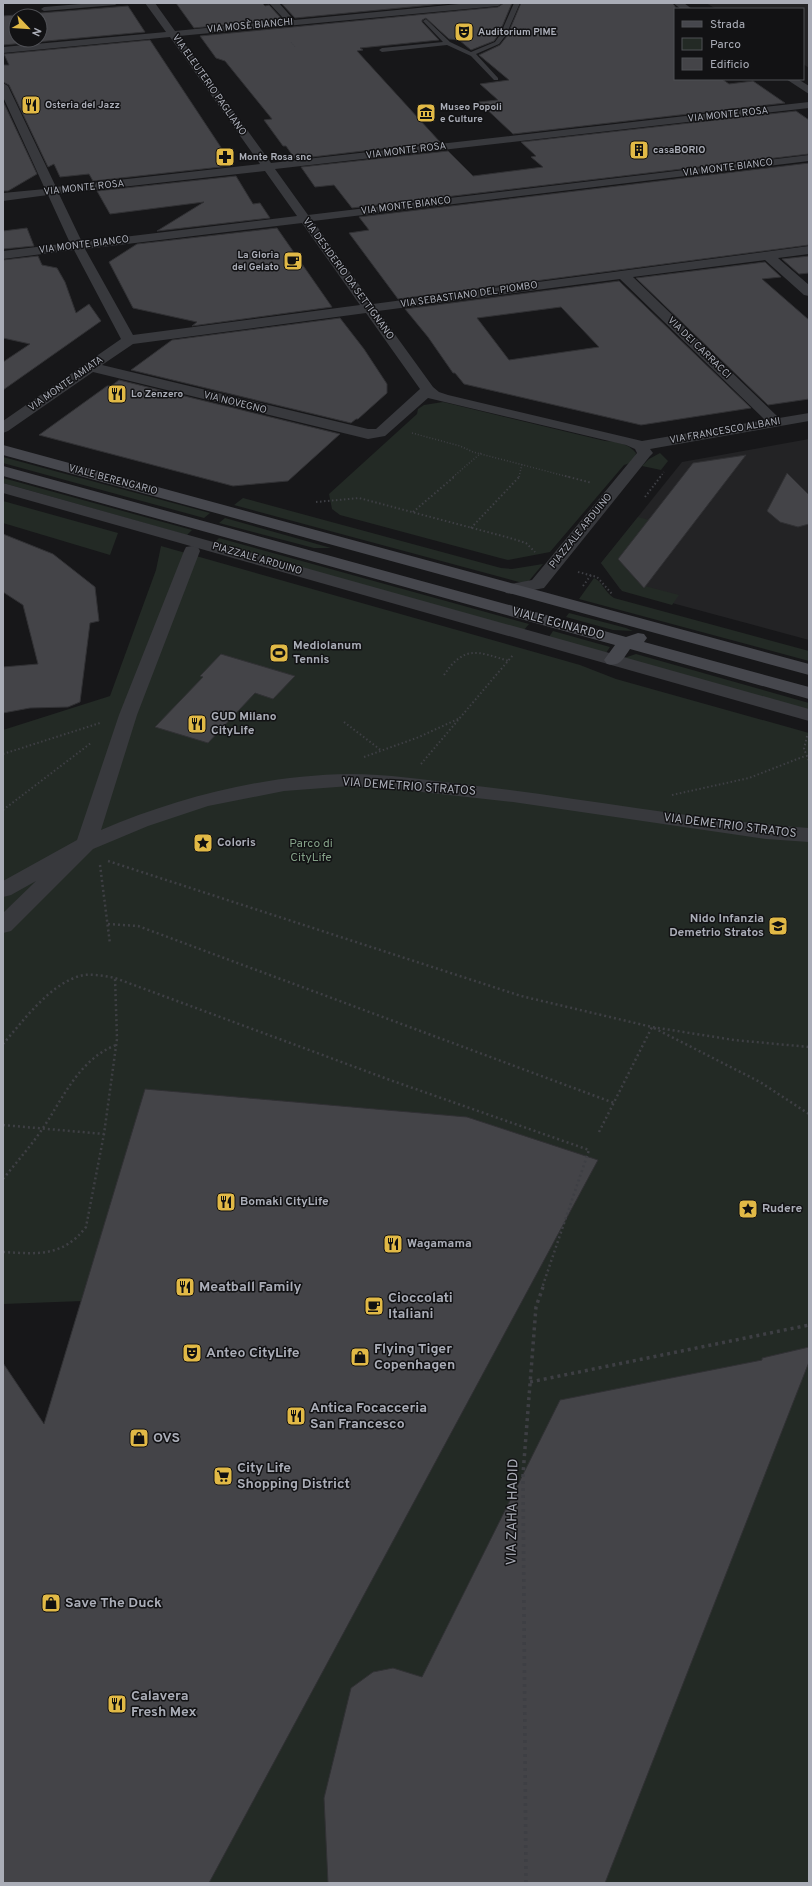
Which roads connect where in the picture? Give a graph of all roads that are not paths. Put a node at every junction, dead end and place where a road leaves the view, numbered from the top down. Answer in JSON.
{"nodes":[{"id":1,"x":115,"y":3,"type":"edge"},
{"id":2,"x":150,"y":3,"type":"edge"},
{"id":3,"x":274,"y":3,"type":"edge"},
{"id":4,"x":386,"y":3,"type":"edge"},
{"id":5,"x":498,"y":3,"type":"edge"},
{"id":6,"x":517,"y":3,"type":"edge"},
{"id":7,"x":48,"y":10,"type":"edge"},
{"id":8,"x":416,"y":11,"type":"junction"},
{"id":9,"x":397,"y":12,"type":"junction"},
{"id":10,"x":292,"y":23,"type":"junction"},
{"id":11,"x":172,"y":33,"type":"junction"},
{"id":12,"x":448,"y":43,"type":"junction"},
{"id":13,"x":3,"y":50,"type":"edge"},
{"id":14,"x":382,"y":50,"type":"dead end"},
{"id":15,"x":471,"y":54,"type":"junction"},
{"id":16,"x":496,"y":79,"type":"dead end"},
{"id":17,"x":792,"y":80,"type":"edge"},
{"id":18,"x":3,"y":86,"type":"edge"},
{"id":19,"x":809,"y":91,"type":"edge"},
{"id":20,"x":809,"y":105,"type":"edge"},
{"id":21,"x":809,"y":158,"type":"edge"},
{"id":22,"x":267,"y":168,"type":"junction"},
{"id":23,"x":52,"y":191,"type":"junction"},
{"id":24,"x":3,"y":197,"type":"edge"},
{"id":25,"x":304,"y":218,"type":"junction"},
{"id":26,"x":77,"y":245,"type":"junction"},
{"id":27,"x":809,"y":250,"type":"edge"},
{"id":28,"x":3,"y":255,"type":"edge"},
{"id":29,"x":768,"y":256,"type":"junction"},
{"id":30,"x":623,"y":275,"type":"junction"},
{"id":31,"x":809,"y":292,"type":"edge"},
{"id":32,"x":368,"y":309,"type":"junction"},
{"id":33,"x":129,"y":340,"type":"junction"},
{"id":34,"x":92,"y":367,"type":"junction"},
{"id":35,"x":428,"y":390,"type":"junction"},
{"id":36,"x":809,"y":417,"type":"edge"},
{"id":37,"x":775,"y":422,"type":"junction"},
{"id":38,"x":3,"y":428,"type":"edge"},
{"id":39,"x":641,"y":446,"type":"junction"},
{"id":40,"x":3,"y":450,"type":"edge"},
{"id":41,"x":3,"y":471,"type":"edge"},
{"id":42,"x":3,"y":488,"type":"edge"},
{"id":43,"x":223,"y":510,"type":"joint"},
{"id":44,"x":204,"y":526,"type":"joint"},
{"id":45,"x":192,"y":551,"type":"dead end"},
{"id":46,"x":306,"y":554,"type":"junction"},
{"id":47,"x":512,"y":590,"type":"junction"},
{"id":48,"x":528,"y":636,"type":"joint"},
{"id":49,"x":626,"y":643,"type":"junction"},
{"id":50,"x":613,"y":660,"type":"junction"},
{"id":51,"x":809,"y":670,"type":"edge"},
{"id":52,"x":809,"y":681,"type":"edge"},
{"id":53,"x":809,"y":693,"type":"edge"},
{"id":54,"x":809,"y":715,"type":"edge"},
{"id":55,"x":809,"y":835,"type":"edge"},
{"id":56,"x":93,"y":851,"type":"junction"},
{"id":57,"x":3,"y":890,"type":"edge"},
{"id":58,"x":3,"y":926,"type":"edge"}],
"edges":[{"from":1,"to":7,"type":"lane"},
{"from":2,"to":11,"type":"street","name":"VIA ELEUTERIO PAGLIANO"},
{"from":3,"to":10,"type":"street"},
{"from":4,"to":9,"type":"street"},
{"from":5,"to":8,"type":"street","name":"VIA MOSÈ BIANCHI"},
{"from":6,"to":15,"type":"lane"},
{"from":8,"to":9,"type":"street","name":"VIA MOSÈ BIANCHI"},
{"from":8,"to":12,"type":"lane"},
{"from":9,"to":10,"type":"street","name":"VIA MOSÈ BIANCHI"},
{"from":10,"to":11,"type":"street","name":"VIA MOSÈ BIANCHI"},
{"from":11,"to":13,"type":"street","name":"VIA MOSÈ BIANCHI"},
{"from":11,"to":22,"type":"street","name":"VIA ELEUTERIO PAGLIANO"},
{"from":12,"to":14,"type":"lane"},
{"from":12,"to":15,"type":"lane"},
{"from":15,"to":16,"type":"lane"},
{"from":17,"to":19,"type":"street"},
{"from":18,"to":23,"type":"street"},
{"from":20,"to":22,"type":"street","name":"VIA MONTE ROSA"},
{"from":21,"to":25,"type":"street","name":"VIA MONTE BIANCO"},
{"from":22,"to":23,"type":"street","name":"VIA MONTE ROSA"},
{"from":22,"to":25,"type":"street","name":"VIA DESIDERIO DA SETTIGNANO"},
{"from":23,"to":24,"type":"street","name":"VIA MONTE ROSA"},
{"from":23,"to":26,"type":"street"},
{"from":25,"to":26,"type":"street","name":"VIA MONTE BIANCO"},
{"from":25,"to":32,"type":"street","name":"VIA DESIDERIO DA SETTIGNANO"},
{"from":26,"to":28,"type":"street","name":"VIA MONTE BIANCO"},
{"from":26,"to":33,"type":"street"},
{"from":27,"to":29,"type":"street","name":"VIA SEBASTIANO DEL PIOMBO"},
{"from":29,"to":30,"type":"street","name":"VIA SEBASTIANO DEL PIOMBO"},
{"from":29,"to":31,"type":"street"},
{"from":30,"to":32,"type":"street","name":"VIA SEBASTIANO DEL PIOMBO"},
{"from":30,"to":37,"type":"street","name":"VIA DEI CARRACCI"},
{"from":32,"to":33,"type":"street","name":"VIA SEBASTIANO DEL PIOMBO"},
{"from":32,"to":35,"type":"street","name":"VIA DESIDERIO DA SETTIGNANO"},
{"from":33,"to":34,"type":"street","name":"VIA MONTE AMIATA"},
{"from":34,"to":35,"type":"street","name":"VIA NOVEGNO"},
{"from":34,"to":38,"type":"street","name":"VIA MONTE AMIATA"},
{"from":35,"to":39,"type":"street"},
{"from":36,"to":37,"type":"street","name":"VIA FRANCESCO ALBANI"},
{"from":37,"to":39,"type":"street","name":"VIA FRANCESCO ALBANI"},
{"from":39,"to":47,"type":"street","name":"PIAZZALE ARDUINO"},
{"from":40,"to":43,"type":"main road","name":"VIALE BERENGARIO"},
{"from":41,"to":44,"type":"main road","name":"VIALE BERENGARIO"},
{"from":42,"to":48,"type":"street","name":"PIAZZALE ARDUINO"},
{"from":43,"to":47,"type":"main road","name":"PIAZZALE ARDUINO"},
{"from":44,"to":46,"type":"main road","name":"PIAZZALE ARDUINO"},
{"from":45,"to":56,"type":"street"},
{"from":46,"to":47,"type":"main road"},
{"from":46,"to":49,"type":"main road","name":"VIALE EGINARDO"},
{"from":47,"to":51,"type":"main road","name":"VIALE EGINARDO"},
{"from":48,"to":50,"type":"street","name":"VIALE EGINARDO"},
{"from":49,"to":50,"type":"main road"},
{"from":49,"to":52,"type":"main road"},
{"from":49,"to":53,"type":"main road","name":"VIALE EGINARDO"},
{"from":50,"to":54,"type":"street","name":"VIALE EGINARDO"},
{"from":55,"to":56,"type":"street","name":"VIA DEMETRIO STRATOS"},
{"from":56,"to":57,"type":"street","name":"VIA DEMETRIO STRATOS"},
{"from":56,"to":58,"type":"street"}]}
